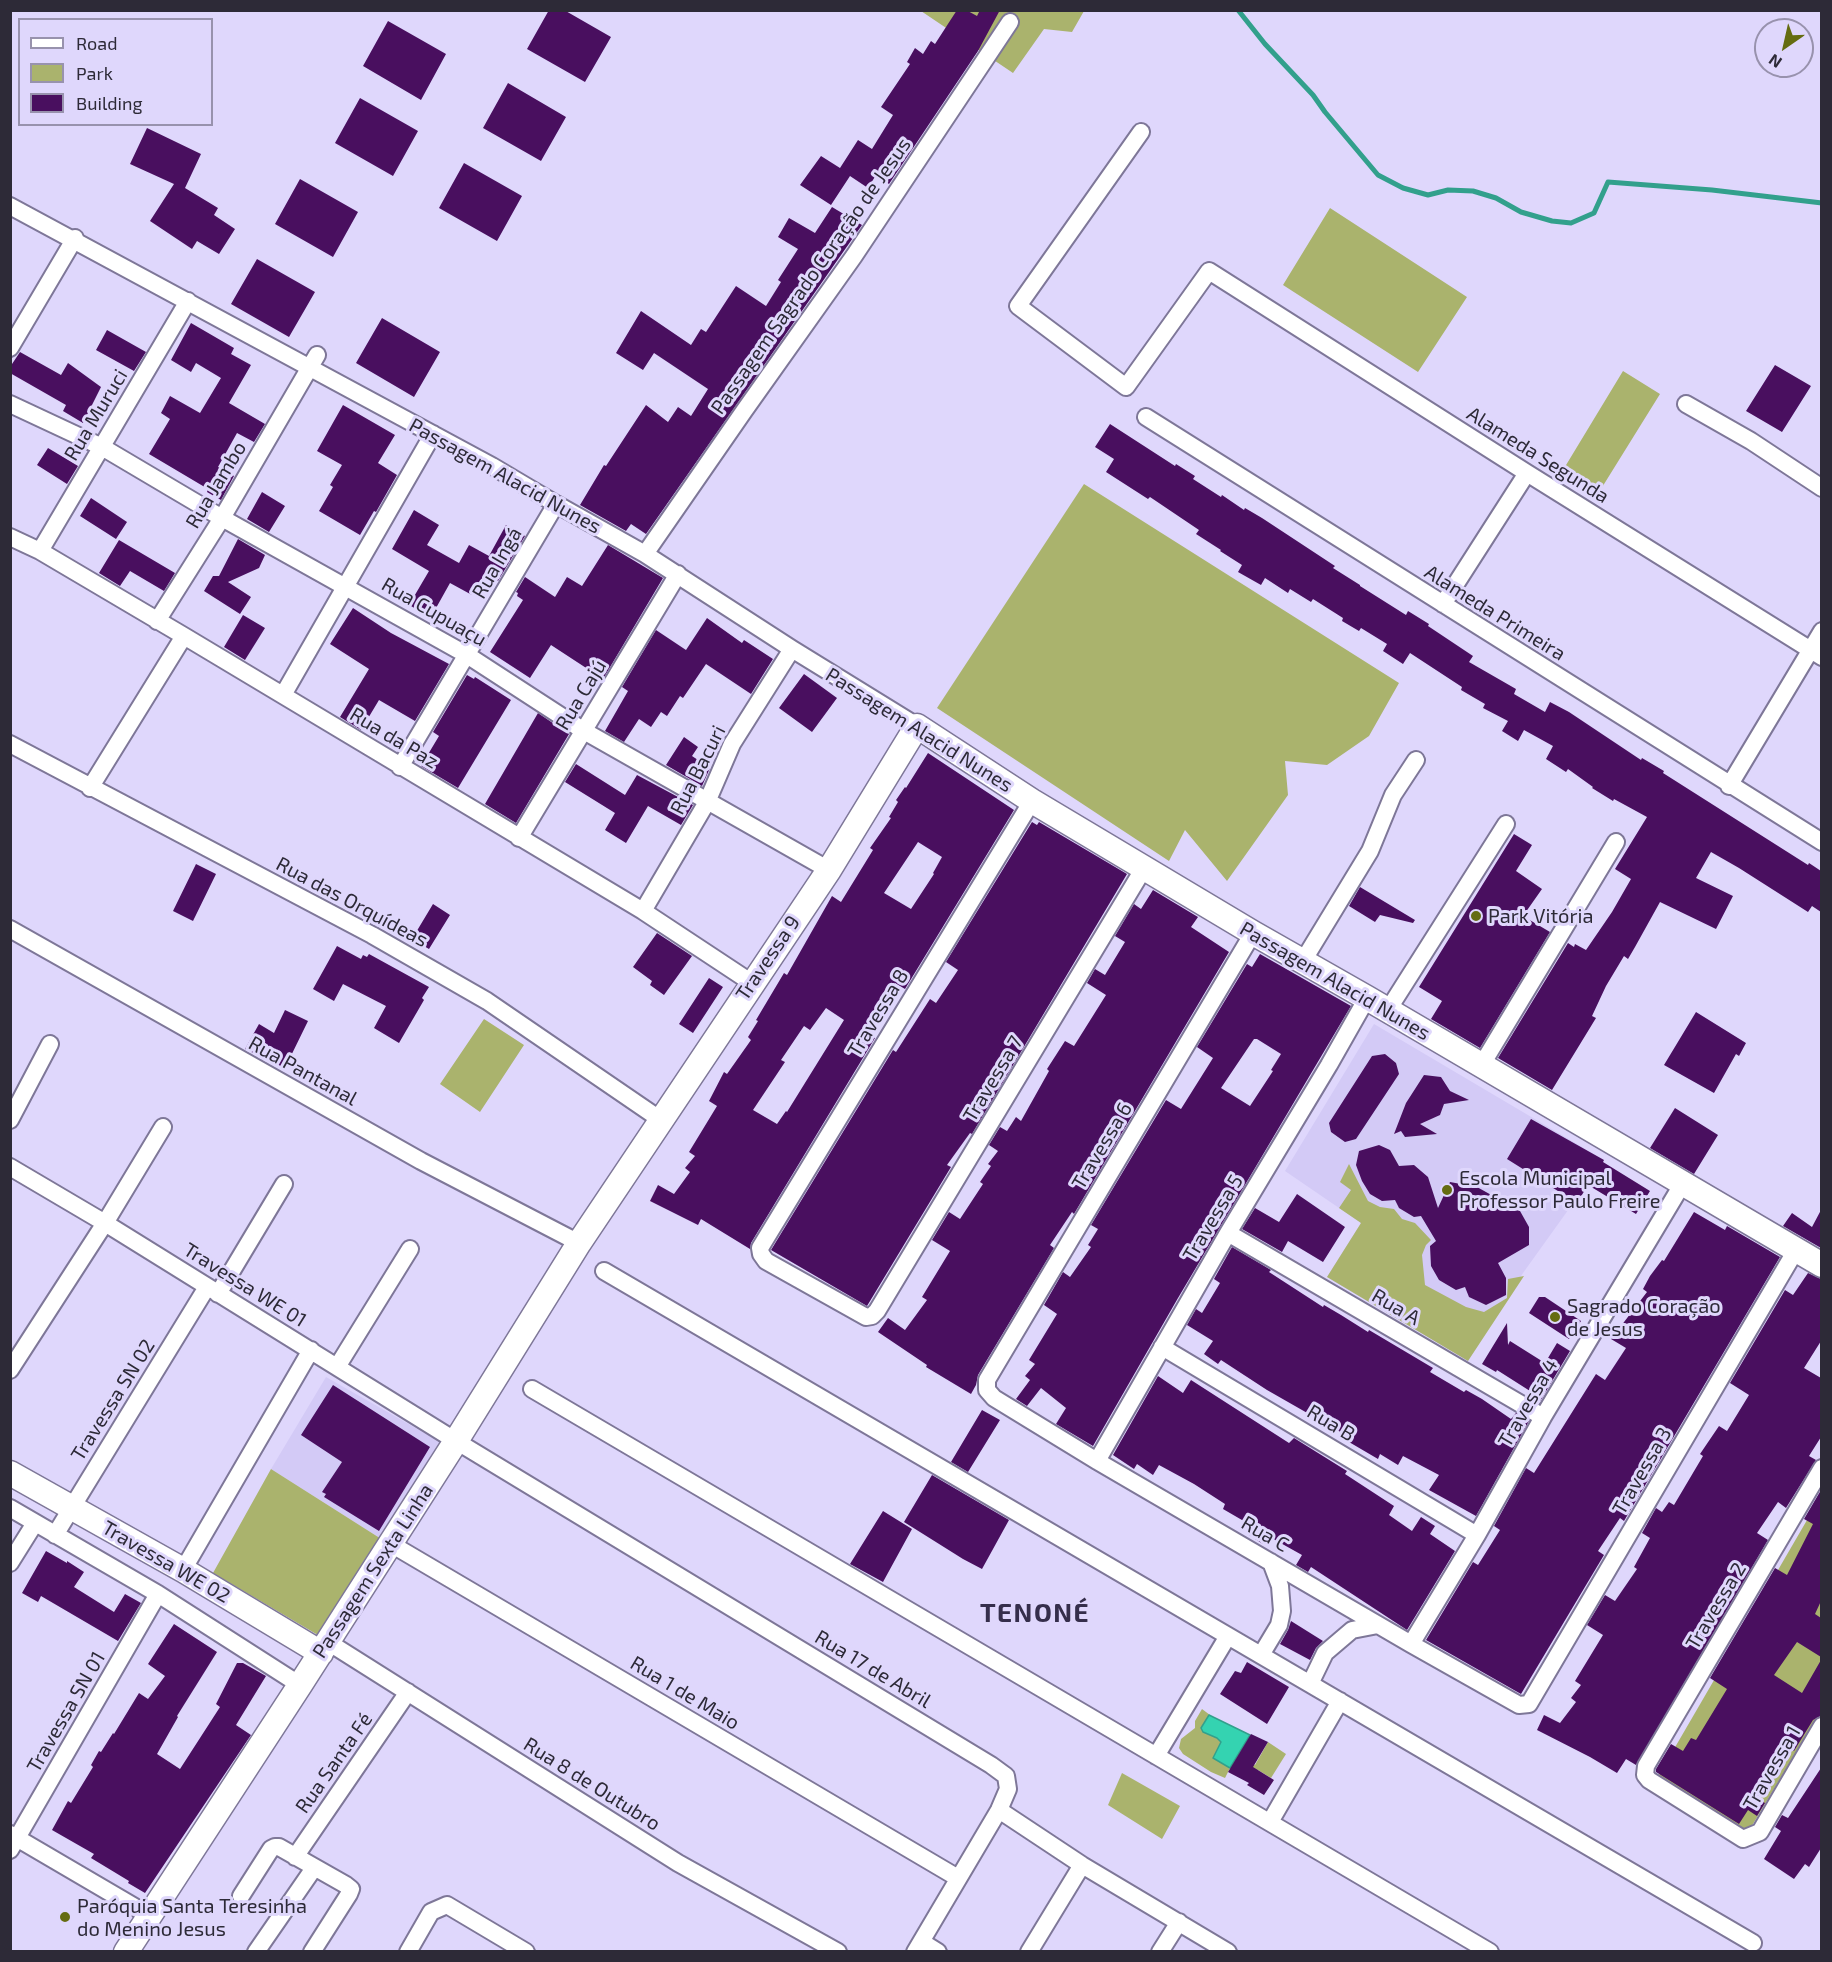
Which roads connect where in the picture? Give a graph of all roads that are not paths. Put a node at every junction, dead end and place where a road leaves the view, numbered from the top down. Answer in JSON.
{"nodes":[{"id":1,"x":1010,"y":22,"type":"dead end"},
{"id":2,"x":1141,"y":132,"type":"dead end"},
{"id":3,"x":10,"y":206,"type":"edge"},
{"id":4,"x":74,"y":240,"type":"junction"},
{"id":5,"x":188,"y":301,"type":"junction"},
{"id":6,"x":10,"y":348,"type":"edge"},
{"id":7,"x":312,"y":361,"type":"junction"},
{"id":8,"x":10,"y":404,"type":"edge"},
{"id":9,"x":1686,"y":404,"type":"dead end"},
{"id":10,"x":1146,"y":417,"type":"dead end"},
{"id":11,"x":433,"y":434,"type":"junction"},
{"id":12,"x":102,"y":447,"type":"junction"},
{"id":13,"x":1527,"y":473,"type":"junction"},
{"id":14,"x":1821,"y":487,"type":"edge"},
{"id":15,"x":556,"y":504,"type":"junction"},
{"id":16,"x":222,"y":518,"type":"junction"},
{"id":17,"x":10,"y":537,"type":"edge"},
{"id":18,"x":40,"y":551,"type":"junction"},
{"id":19,"x":645,"y":554,"type":"junction"},
{"id":20,"x":678,"y":574,"type":"junction"},
{"id":21,"x":345,"y":586,"type":"junction"},
{"id":22,"x":1443,"y":604,"type":"junction"},
{"id":23,"x":156,"y":621,"type":"junction"},
{"id":24,"x":1821,"y":631,"type":"edge"},
{"id":25,"x":184,"y":636,"type":"junction"},
{"id":26,"x":792,"y":649,"type":"junction"},
{"id":27,"x":1816,"y":653,"type":"edge"},
{"id":28,"x":467,"y":655,"type":"junction"},
{"id":29,"x":283,"y":695,"type":"junction"},
{"id":30,"x":917,"y":726,"type":"junction"},
{"id":31,"x":584,"y":731,"type":"junction"},
{"id":32,"x":10,"y":744,"type":"edge"},
{"id":33,"x":1416,"y":760,"type":"dead end"},
{"id":34,"x":400,"y":767,"type":"junction"},
{"id":35,"x":1729,"y":786,"type":"junction"},
{"id":36,"x":90,"y":788,"type":"junction"},
{"id":37,"x":1032,"y":801,"type":"junction"},
{"id":38,"x":707,"y":802,"type":"junction"},
{"id":39,"x":1506,"y":824,"type":"dead end"},
{"id":40,"x":519,"y":838,"type":"junction"},
{"id":41,"x":1616,"y":842,"type":"dead end"},
{"id":42,"x":1821,"y":842,"type":"edge"},
{"id":43,"x":1144,"y":868,"type":"junction"},
{"id":44,"x":828,"y":870,"type":"junction"},
{"id":45,"x":643,"y":911,"type":"junction"},
{"id":46,"x":10,"y":929,"type":"edge"},
{"id":47,"x":1253,"y":933,"type":"junction"},
{"id":48,"x":1303,"y":961,"type":"junction"},
{"id":49,"x":752,"y":983,"type":"junction"},
{"id":50,"x":1367,"y":998,"type":"junction"},
{"id":51,"x":1388,"y":1010,"type":"junction"},
{"id":52,"x":50,"y":1044,"type":"dead end"},
{"id":53,"x":1481,"y":1066,"type":"junction"},
{"id":54,"x":10,"y":1120,"type":"edge"},
{"id":55,"x":661,"y":1120,"type":"junction"},
{"id":56,"x":163,"y":1127,"type":"dead end"},
{"id":57,"x":10,"y":1167,"type":"edge"},
{"id":58,"x":1683,"y":1183,"type":"junction"},
{"id":59,"x":284,"y":1184,"type":"dead end"},
{"id":60,"x":616,"y":1188,"type":"joint"},
{"id":61,"x":105,"y":1223,"type":"junction"},
{"id":62,"x":1228,"y":1233,"type":"junction"},
{"id":63,"x":579,"y":1243,"type":"junction"},
{"id":64,"x":410,"y":1249,"type":"dead end"},
{"id":65,"x":1796,"y":1250,"type":"junction"},
{"id":66,"x":1821,"y":1265,"type":"edge"},
{"id":67,"x":604,"y":1271,"type":"dead end"},
{"id":68,"x":213,"y":1290,"type":"junction"},
{"id":69,"x":877,"y":1311,"type":"joint"},
{"id":70,"x":1162,"y":1347,"type":"junction"},
{"id":71,"x":311,"y":1350,"type":"junction"},
{"id":72,"x":337,"y":1367,"type":"junction"},
{"id":73,"x":10,"y":1370,"type":"edge"},
{"id":74,"x":532,"y":1389,"type":"dead end"},
{"id":75,"x":1543,"y":1417,"type":"junction"},
{"id":76,"x":456,"y":1441,"type":"junction"},
{"id":77,"x":1097,"y":1461,"type":"junction"},
{"id":78,"x":1821,"y":1468,"type":"edge"},
{"id":79,"x":10,"y":1473,"type":"edge"},
{"id":80,"x":10,"y":1508,"type":"edge"},
{"id":81,"x":71,"y":1508,"type":"junction"},
{"id":82,"x":35,"y":1523,"type":"junction"},
{"id":83,"x":55,"y":1534,"type":"junction"},
{"id":84,"x":1478,"y":1535,"type":"junction"},
{"id":85,"x":391,"y":1544,"type":"junction"},
{"id":86,"x":1271,"y":1562,"type":"junction"},
{"id":87,"x":10,"y":1563,"type":"edge"},
{"id":88,"x":183,"y":1570,"type":"junction"},
{"id":89,"x":158,"y":1594,"type":"junction"},
{"id":90,"x":1378,"y":1625,"type":"junction"},
{"id":91,"x":1228,"y":1636,"type":"junction"},
{"id":92,"x":1411,"y":1644,"type":"junction"},
{"id":93,"x":324,"y":1648,"type":"junction"},
{"id":94,"x":1261,"y":1655,"type":"junction"},
{"id":95,"x":1310,"y":1684,"type":"junction"},
{"id":96,"x":300,"y":1685,"type":"junction"},
{"id":97,"x":408,"y":1692,"type":"junction"},
{"id":98,"x":1340,"y":1701,"type":"junction"},
{"id":99,"x":1519,"y":1705,"type":"joint"},
{"id":100,"x":1821,"y":1726,"type":"edge"},
{"id":101,"x":1156,"y":1755,"type":"junction"},
{"id":102,"x":999,"y":1810,"type":"junction"},
{"id":103,"x":1270,"y":1822,"type":"junction"},
{"id":104,"x":1760,"y":1832,"type":"joint"},
{"id":105,"x":13,"y":1841,"type":"edge"},
{"id":106,"x":295,"y":1857,"type":"junction"},
{"id":107,"x":1082,"y":1865,"type":"junction"},
{"id":108,"x":314,"y":1868,"type":"junction"},
{"id":109,"x":958,"y":1878,"type":"junction"},
{"id":110,"x":241,"y":1896,"type":"dead end"},
{"id":111,"x":150,"y":1916,"type":"junction"},
{"id":112,"x":1179,"y":1922,"type":"junction"},
{"id":113,"x":1753,"y":1943,"type":"dead end"},
{"id":114,"x":918,"y":1947,"type":"edge"},
{"id":115,"x":126,"y":1952,"type":"edge"},
{"id":116,"x":256,"y":1952,"type":"edge"},
{"id":117,"x":312,"y":1952,"type":"edge"},
{"id":118,"x":408,"y":1952,"type":"edge"},
{"id":119,"x":526,"y":1952,"type":"edge"},
{"id":120,"x":838,"y":1952,"type":"edge"},
{"id":121,"x":938,"y":1952,"type":"edge"},
{"id":122,"x":1029,"y":1952,"type":"edge"},
{"id":123,"x":1160,"y":1952,"type":"edge"},
{"id":124,"x":1228,"y":1952,"type":"edge"},
{"id":125,"x":1490,"y":1952,"type":"edge"}],
"edges":[{"from":1,"to":19,"type":"street","name":"Passagem Sagrado Coração de Jesus"},
{"from":2,"to":13,"type":"street","name":"Alameda Segunda"},
{"from":3,"to":4,"type":"street","name":"Passagem Alacid Nunes"},
{"from":4,"to":5,"type":"street","name":"Passagem Alacid Nunes"},
{"from":4,"to":6,"type":"street"},
{"from":5,"to":7,"type":"street","name":"Passagem Alacid Nunes"},
{"from":5,"to":12,"type":"street","name":"Rua Muruci"},
{"from":7,"to":11,"type":"street","name":"Passagem Alacid Nunes"},
{"from":7,"to":16,"type":"street","name":"Rua Jambo"},
{"from":8,"to":12,"type":"street","name":"Rua Cupuaçu"},
{"from":9,"to":14,"type":"street"},
{"from":10,"to":22,"type":"street","name":"Alameda Primeira"},
{"from":11,"to":15,"type":"street","name":"Passagem Alacid Nunes"},
{"from":11,"to":21,"type":"street"},
{"from":12,"to":16,"type":"street","name":"Rua Cupuaçu"},
{"from":12,"to":18,"type":"street","name":"Rua Muruci"},
{"from":13,"to":22,"type":"street"},
{"from":13,"to":27,"type":"street","name":"Alameda Segunda"},
{"from":15,"to":19,"type":"street","name":"Passagem Alacid Nunes"},
{"from":15,"to":28,"type":"street","name":"Rua Ingá"},
{"from":16,"to":21,"type":"street","name":"Rua Cupuaçu"},
{"from":16,"to":23,"type":"street","name":"Rua Jambo"},
{"from":17,"to":18,"type":"street","name":"Rua da Paz"},
{"from":18,"to":23,"type":"street","name":"Rua da Paz"},
{"from":19,"to":20,"type":"street","name":"Passagem Alacid Nunes"},
{"from":20,"to":26,"type":"street","name":"Passagem Alacid Nunes"},
{"from":20,"to":31,"type":"street","name":"Rua Cajú"},
{"from":21,"to":28,"type":"street","name":"Rua Cupuaçu"},
{"from":21,"to":29,"type":"street"},
{"from":22,"to":35,"type":"street","name":"Alameda Primeira"},
{"from":23,"to":25,"type":"street","name":"Rua da Paz"},
{"from":24,"to":27,"type":"street"},
{"from":25,"to":29,"type":"street","name":"Rua da Paz"},
{"from":25,"to":36,"type":"street"},
{"from":26,"to":30,"type":"street","name":"Passagem Alacid Nunes"},
{"from":26,"to":38,"type":"street","name":"Rua Bacuri"},
{"from":27,"to":35,"type":"street"},
{"from":28,"to":31,"type":"street","name":"Rua Cupuaçu"},
{"from":28,"to":34,"type":"street","name":"Rua Ingá"},
{"from":29,"to":34,"type":"street","name":"Rua da Paz"},
{"from":30,"to":37,"type":"street","name":"Passagem Alacid Nunes"},
{"from":30,"to":44,"type":"street","name":"Travessa 9"},
{"from":31,"to":38,"type":"street","name":"Rua Cupuaçu"},
{"from":31,"to":40,"type":"street","name":"Rua Cajú"},
{"from":32,"to":36,"type":"street","name":"Rua das Orquídeas"},
{"from":33,"to":48,"type":"street"},
{"from":34,"to":40,"type":"street","name":"Rua da Paz"},
{"from":35,"to":42,"type":"street","name":"Alameda Primeira"},
{"from":36,"to":55,"type":"street","name":"Rua das Orquídeas"},
{"from":37,"to":43,"type":"street","name":"Passagem Alacid Nunes"},
{"from":37,"to":69,"type":"street","name":"Travessa 8"},
{"from":38,"to":44,"type":"street","name":"Rua Cupuaçu"},
{"from":38,"to":45,"type":"street","name":"Rua Bacuri"},
{"from":39,"to":51,"type":"street"},
{"from":40,"to":45,"type":"street","name":"Rua da Paz"},
{"from":41,"to":53,"type":"street"},
{"from":43,"to":47,"type":"street","name":"Passagem Alacid Nunes"},
{"from":43,"to":69,"type":"street","name":"Travessa 7"},
{"from":44,"to":49,"type":"street","name":"Travessa 9"},
{"from":45,"to":49,"type":"street","name":"Rua da Paz"},
{"from":46,"to":63,"type":"street","name":"Rua Pantanal"},
{"from":47,"to":48,"type":"street","name":"Passagem Alacid Nunes"},
{"from":47,"to":77,"type":"street","name":"Travessa 6"},
{"from":48,"to":50,"type":"street","name":"Passagem Alacid Nunes"},
{"from":49,"to":55,"type":"street","name":"Travessa 9"},
{"from":50,"to":51,"type":"street","name":"Passagem Alacid Nunes"},
{"from":50,"to":62,"type":"street","name":"Travessa 5"},
{"from":51,"to":53,"type":"street","name":"Passagem Alacid Nunes"},
{"from":52,"to":54,"type":"street"},
{"from":53,"to":58,"type":"street","name":"Passagem Alacid Nunes"},
{"from":55,"to":60,"type":"street","name":"Travessa 9"},
{"from":56,"to":61,"type":"street"},
{"from":57,"to":61,"type":"street","name":"Travessa WE 01"},
{"from":58,"to":65,"type":"street","name":"Passagem Alacid Nunes"},
{"from":58,"to":75,"type":"street","name":"Travessa 4"},
{"from":59,"to":68,"type":"street","name":"Travessa SN 02"},
{"from":60,"to":63,"type":"street","name":"Passagem Sexta Linha"},
{"from":61,"to":68,"type":"street","name":"Travessa WE 01"},
{"from":61,"to":73,"type":"street"},
{"from":62,"to":70,"type":"street","name":"Travessa 5"},
{"from":62,"to":75,"type":"street","name":"Rua A"},
{"from":63,"to":76,"type":"street","name":"Passagem Sexta Linha"},
{"from":64,"to":72,"type":"street"},
{"from":65,"to":66,"type":"street","name":"Passagem Alacid Nunes"},
{"from":65,"to":99,"type":"street","name":"Travessa 3"},
{"from":67,"to":91,"type":"street"},
{"from":68,"to":71,"type":"street","name":"Travessa WE 01"},
{"from":68,"to":81,"type":"street","name":"Travessa SN 02"},
{"from":70,"to":77,"type":"street","name":"Travessa 5"},
{"from":70,"to":84,"type":"street","name":"Rua B"},
{"from":71,"to":72,"type":"street","name":"Travessa WE 01"},
{"from":71,"to":88,"type":"street"},
{"from":72,"to":76,"type":"street","name":"Travessa WE 01"},
{"from":74,"to":101,"type":"street"},
{"from":75,"to":84,"type":"street","name":"Travessa 4"},
{"from":76,"to":85,"type":"street","name":"Passagem Sexta Linha"},
{"from":76,"to":102,"type":"street","name":"Rua 17 de Abril"},
{"from":77,"to":86,"type":"street","name":"Rua C"},
{"from":78,"to":104,"type":"street","name":"Travessa 2"},
{"from":79,"to":81,"type":"street","name":"Travessa WE 02"},
{"from":80,"to":82,"type":"street","name":"Travessa WE 02"},
{"from":81,"to":83,"type":"street","name":"Travessa SN 02"},
{"from":81,"to":88,"type":"street","name":"Travessa WE 02"},
{"from":82,"to":83,"type":"street","name":"Travessa WE 02"},
{"from":82,"to":87,"type":"street"},
{"from":83,"to":89,"type":"street","name":"Travessa WE 02"},
{"from":84,"to":92,"type":"street","name":"Travessa 4"},
{"from":85,"to":93,"type":"street","name":"Passagem Sexta Linha"},
{"from":85,"to":109,"type":"street","name":"Rua 1 de Maio"},
{"from":86,"to":90,"type":"street","name":"Rua C"},
{"from":86,"to":94,"type":"street"},
{"from":88,"to":93,"type":"street","name":"Travessa WE 02"},
{"from":89,"to":96,"type":"street","name":"Travessa WE 02"},
{"from":89,"to":105,"type":"street","name":"Travessa SN 01"},
{"from":90,"to":92,"type":"street","name":"Rua C"},
{"from":90,"to":95,"type":"street"},
{"from":91,"to":94,"type":"street"},
{"from":91,"to":101,"type":"street"},
{"from":92,"to":99,"type":"street","name":"Rua C"},
{"from":93,"to":96,"type":"street","name":"Passagem Sexta Linha"},
{"from":93,"to":97,"type":"street","name":"Rua 8 de Outubro"},
{"from":94,"to":95,"type":"street"},
{"from":95,"to":98,"type":"street"},
{"from":96,"to":111,"type":"street","name":"Passagem Sexta Linha"},
{"from":97,"to":106,"type":"street","name":"Rua Santa Fé"},
{"from":97,"to":120,"type":"street","name":"Rua 8 de Outubro"},
{"from":98,"to":103,"type":"street"},
{"from":98,"to":113,"type":"street"},
{"from":100,"to":104,"type":"street","name":"Travessa 1"},
{"from":101,"to":103,"type":"street"},
{"from":102,"to":107,"type":"street"},
{"from":102,"to":109,"type":"street","name":"Rua 17 de Abril"},
{"from":103,"to":125,"type":"street"},
{"from":105,"to":111,"type":"street"},
{"from":106,"to":108,"type":"street"},
{"from":106,"to":110,"type":"street"},
{"from":107,"to":112,"type":"street"},
{"from":107,"to":122,"type":"street"},
{"from":108,"to":116,"type":"street"},
{"from":108,"to":117,"type":"street"},
{"from":109,"to":114,"type":"street","name":"Rua 17 de Abril"},
{"from":111,"to":115,"type":"street","name":"Passagem Sexta Linha"},
{"from":112,"to":123,"type":"street"},
{"from":112,"to":124,"type":"street"},
{"from":114,"to":121,"type":"street"},
{"from":118,"to":119,"type":"street"}]}
